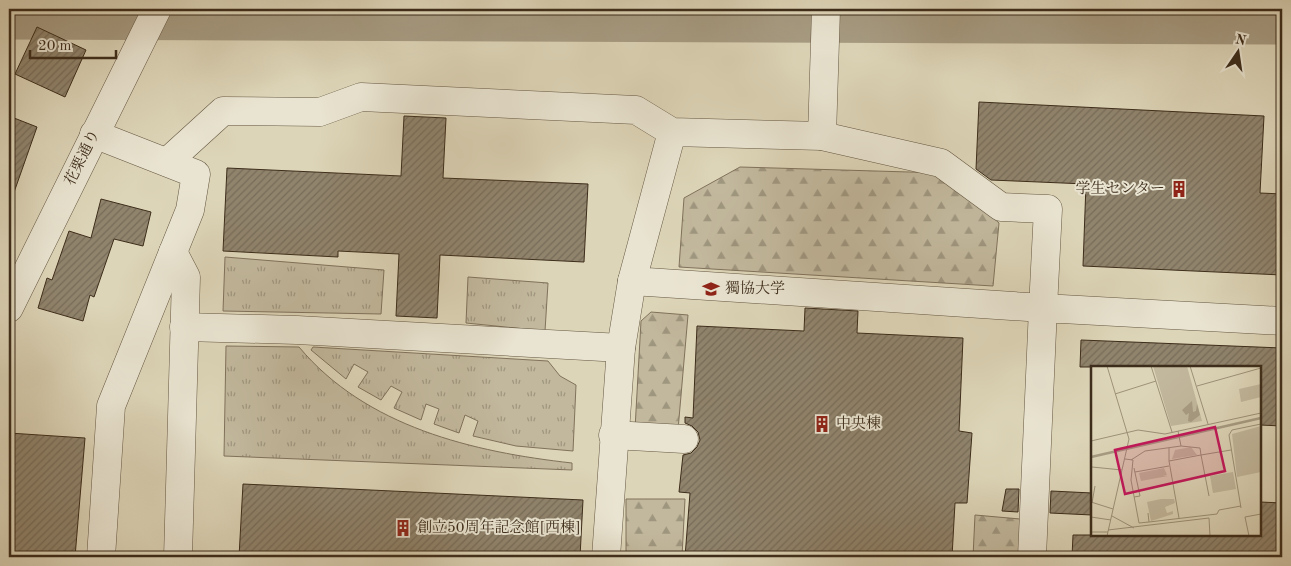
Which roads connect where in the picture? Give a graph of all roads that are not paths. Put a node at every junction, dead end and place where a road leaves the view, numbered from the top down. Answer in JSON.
{"nodes":[{"id":1,"x":826,"y":9,"type":"edge"},
{"id":2,"x":152,"y":19,"type":"edge"},
{"id":3,"x":672,"y":132,"type":"junction"},
{"id":4,"x":94,"y":134,"type":"junction"},
{"id":5,"x":822,"y":136,"type":"junction"},
{"id":6,"x":167,"y":162,"type":"junction"},
{"id":7,"x":173,"y":252,"type":"junction"},
{"id":8,"x":19,"y":263,"type":"edge"},
{"id":9,"x":632,"y":281,"type":"junction"},
{"id":10,"x":9,"y":308,"type":"edge"},
{"id":11,"x":1043,"y":308,"type":"junction"},
{"id":12,"x":1282,"y":322,"type":"edge"},
{"id":13,"x":184,"y":327,"type":"junction"},
{"id":14,"x":621,"y":348,"type":"junction"},
{"id":15,"x":613,"y":436,"type":"junction"},
{"id":16,"x":684,"y":438,"type":"dead end"},
{"id":17,"x":101,"y":557,"type":"edge"},
{"id":18,"x":178,"y":557,"type":"edge"},
{"id":19,"x":606,"y":557,"type":"edge"},
{"id":20,"x":1032,"y":557,"type":"edge"}],
"edges":[{"from":1,"to":5,"type":"street"},
{"from":2,"to":4,"type":"street","name":"花栗通り"},
{"from":3,"to":5,"type":"street"},
{"from":3,"to":6,"type":"street"},
{"from":3,"to":9,"type":"street"},
{"from":4,"to":6,"type":"street"},
{"from":4,"to":8,"type":"street","name":"花栗通り"},
{"from":5,"to":11,"type":"street"},
{"from":6,"to":7,"type":"street"},
{"from":7,"to":13,"type":"street"},
{"from":7,"to":17,"type":"street"},
{"from":8,"to":10,"type":"street","name":"花栗通り"},
{"from":9,"to":11,"type":"street"},
{"from":9,"to":14,"type":"street"},
{"from":11,"to":12,"type":"street"},
{"from":11,"to":20,"type":"street"},
{"from":13,"to":14,"type":"street"},
{"from":13,"to":18,"type":"street"},
{"from":14,"to":15,"type":"street"},
{"from":15,"to":16,"type":"street"},
{"from":15,"to":19,"type":"street"}]}
